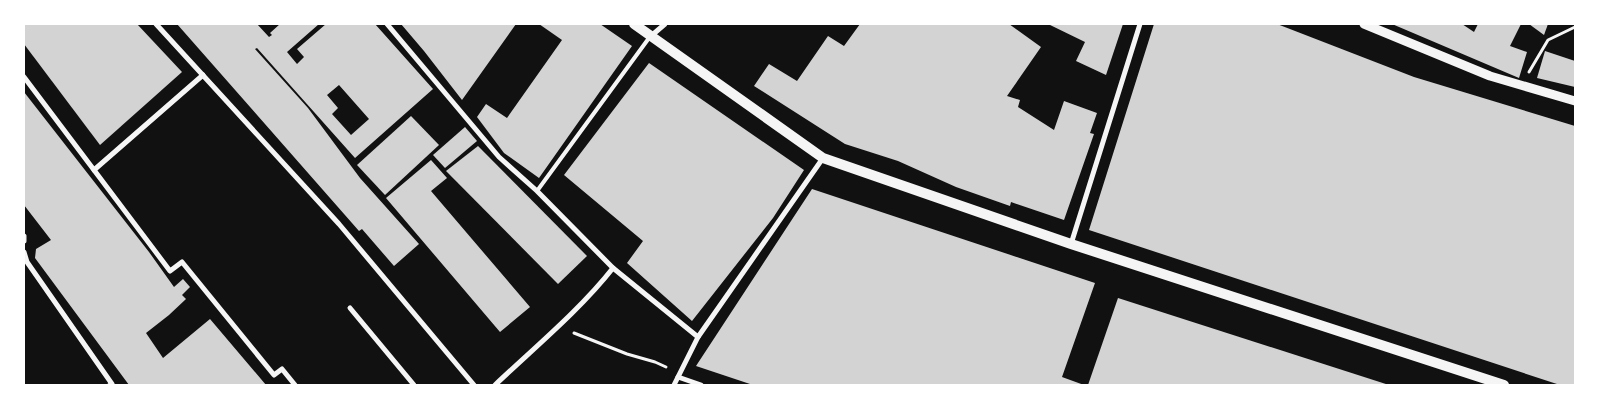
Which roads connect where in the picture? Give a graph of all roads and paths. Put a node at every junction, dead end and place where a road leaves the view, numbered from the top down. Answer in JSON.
{"nodes":[{"id":1,"x":156,"y":24,"type":"edge"},
{"id":2,"x":387,"y":24,"type":"edge"},
{"id":3,"x":634,"y":24,"type":"edge"},
{"id":4,"x":665,"y":24,"type":"edge"},
{"id":5,"x":1140,"y":24,"type":"edge"},
{"id":6,"x":1364,"y":24,"type":"edge"},
{"id":7,"x":1575,"y":27,"type":"edge"},
{"id":8,"x":651,"y":36,"type":"junction"},
{"id":9,"x":1528,"y":74,"type":"dead end"},
{"id":10,"x":203,"y":75,"type":"junction"},
{"id":11,"x":24,"y":77,"type":"edge"},
{"id":12,"x":1575,"y":101,"type":"edge"},
{"id":13,"x":824,"y":158,"type":"junction"},
{"id":14,"x":94,"y":170,"type":"junction"},
{"id":15,"x":537,"y":191,"type":"junction"},
{"id":16,"x":24,"y":236,"type":"edge"},
{"id":17,"x":24,"y":241,"type":"edge"},
{"id":18,"x":1071,"y":244,"type":"junction"},
{"id":19,"x":24,"y":252,"type":"edge"},
{"id":20,"x":613,"y":268,"type":"junction"},
{"id":21,"x":350,"y":308,"type":"dead end"},
{"id":22,"x":557,"y":326,"type":"junction"},
{"id":23,"x":698,"y":337,"type":"junction"},
{"id":24,"x":678,"y":377,"type":"junction"},
{"id":25,"x":111,"y":384,"type":"edge"},
{"id":26,"x":295,"y":385,"type":"edge"},
{"id":27,"x":414,"y":385,"type":"edge"},
{"id":28,"x":474,"y":385,"type":"edge"},
{"id":29,"x":495,"y":385,"type":"edge"},
{"id":30,"x":674,"y":385,"type":"edge"},
{"id":31,"x":701,"y":385,"type":"edge"},
{"id":32,"x":1504,"y":385,"type":"edge"}],
"edges":[{"from":1,"to":10,"type":"street"},
{"from":2,"to":15,"type":"street"},
{"from":3,"to":8,"type":"main road"},
{"from":4,"to":8,"type":"street"},
{"from":5,"to":18,"type":"street"},
{"from":6,"to":12,"type":"street"},
{"from":7,"to":9,"type":"path"},
{"from":8,"to":13,"type":"main road"},
{"from":8,"to":15,"type":"lane"},
{"from":10,"to":14,"type":"street"},
{"from":10,"to":28,"type":"street"},
{"from":11,"to":14,"type":"street"},
{"from":13,"to":18,"type":"main road"},
{"from":13,"to":23,"type":"street"},
{"from":14,"to":26,"type":"street"},
{"from":15,"to":20,"type":"street"},
{"from":16,"to":17,"type":"street"},
{"from":18,"to":32,"type":"main road"},
{"from":19,"to":25,"type":"street"},
{"from":20,"to":22,"type":"street"},
{"from":20,"to":23,"type":"street"},
{"from":21,"to":27,"type":"street"},
{"from":22,"to":24,"type":"path"},
{"from":22,"to":29,"type":"street"},
{"from":23,"to":24,"type":"street"},
{"from":24,"to":30,"type":"street"},
{"from":24,"to":31,"type":"street"}]}
